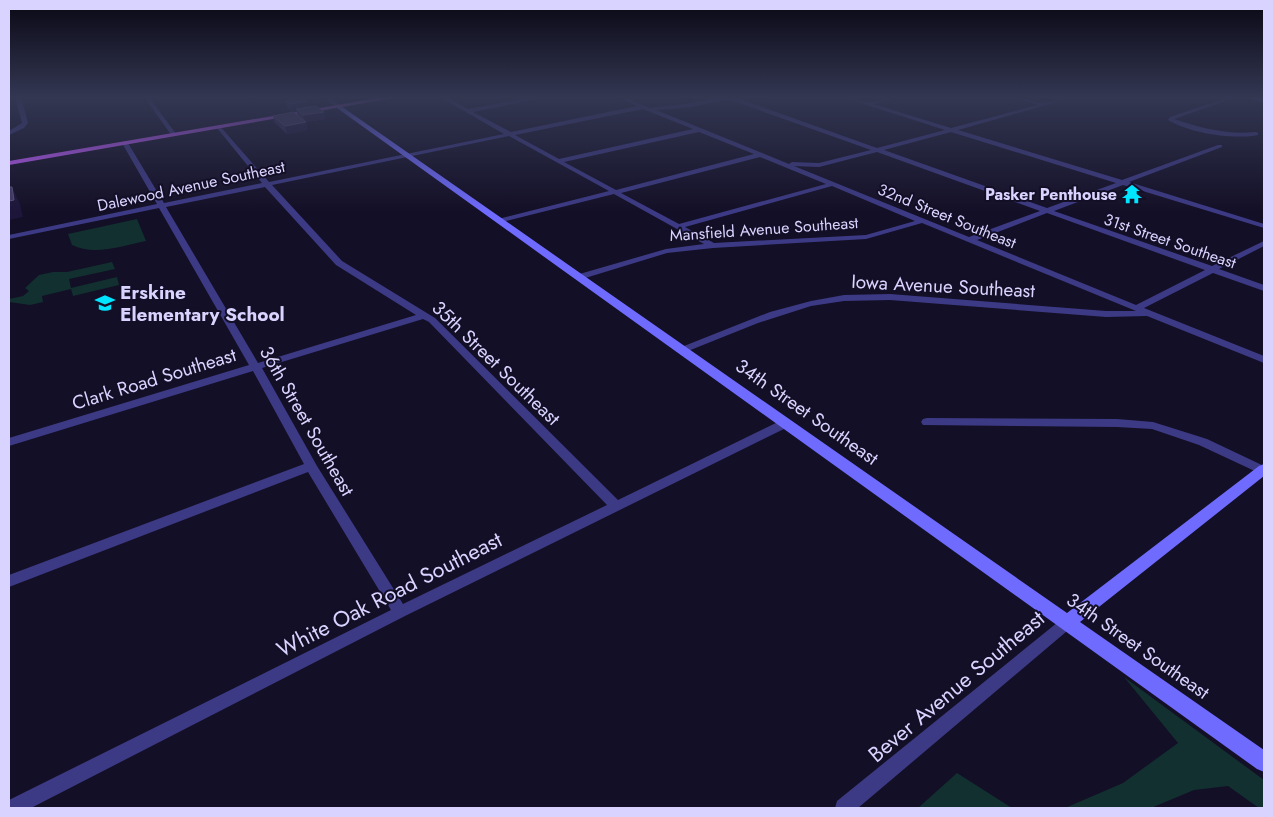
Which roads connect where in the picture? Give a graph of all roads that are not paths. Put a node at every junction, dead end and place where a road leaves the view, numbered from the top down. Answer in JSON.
{"nodes":[{"id":1,"x":174,"y":135,"type":"edge"},
{"id":2,"x":226,"y":135,"type":"edge"},
{"id":3,"x":379,"y":135,"type":"edge"},
{"id":4,"x":504,"y":135,"type":"edge"},
{"id":5,"x":511,"y":135,"type":"edge"},
{"id":6,"x":675,"y":135,"type":"edge"},
{"id":7,"x":711,"y":135,"type":"edge"},
{"id":8,"x":837,"y":135,"type":"edge"},
{"id":9,"x":932,"y":135,"type":"edge"},
{"id":10,"x":967,"y":135,"type":"edge"},
{"id":11,"x":1231,"y":135,"type":"edge"},
{"id":12,"x":1248,"y":135,"type":"edge"},
{"id":13,"x":125,"y":143,"type":"junction"},
{"id":14,"x":1220,"y":146,"type":"dead end"},
{"id":15,"x":879,"y":150,"type":"junction"},
{"id":16,"x":407,"y":155,"type":"junction"},
{"id":17,"x":760,"y":155,"type":"junction"},
{"id":18,"x":558,"y":161,"type":"junction"},
{"id":19,"x":779,"y":162,"type":"junction"},
{"id":20,"x":9,"y":163,"type":"edge"},
{"id":21,"x":1125,"y":183,"type":"junction"},
{"id":22,"x":267,"y":184,"type":"junction"},
{"id":23,"x":833,"y":184,"type":"junction"},
{"id":24,"x":615,"y":192,"type":"junction"},
{"id":25,"x":161,"y":206,"type":"junction"},
{"id":26,"x":1047,"y":212,"type":"junction"},
{"id":27,"x":501,"y":221,"type":"junction"},
{"id":28,"x":922,"y":221,"type":"junction"},
{"id":29,"x":1264,"y":226,"type":"edge"},
{"id":30,"x":678,"y":227,"type":"junction"},
{"id":31,"x":9,"y":238,"type":"edge"},
{"id":32,"x":969,"y":240,"type":"junction"},
{"id":33,"x":1264,"y":243,"type":"edge"},
{"id":34,"x":713,"y":246,"type":"junction"},
{"id":35,"x":1211,"y":270,"type":"junction"},
{"id":36,"x":580,"y":277,"type":"junction"},
{"id":37,"x":1264,"y":288,"type":"edge"},
{"id":38,"x":1137,"y":308,"type":"junction"},
{"id":39,"x":425,"y":314,"type":"junction"},
{"id":40,"x":1151,"y":314,"type":"junction"},
{"id":41,"x":683,"y":350,"type":"junction"},
{"id":42,"x":1264,"y":360,"type":"edge"},
{"id":43,"x":255,"y":366,"type":"junction"},
{"id":44,"x":927,"y":422,"type":"dead end"},
{"id":45,"x":786,"y":423,"type":"junction"},
{"id":46,"x":9,"y":442,"type":"edge"},
{"id":47,"x":311,"y":466,"type":"junction"},
{"id":48,"x":1264,"y":470,"type":"edge"},
{"id":49,"x":616,"y":507,"type":"junction"},
{"id":50,"x":9,"y":581,"type":"edge"},
{"id":51,"x":400,"y":612,"type":"junction"},
{"id":52,"x":1068,"y":622,"type":"junction"},
{"id":53,"x":1264,"y":762,"type":"edge"},
{"id":54,"x":12,"y":808,"type":"edge"},
{"id":55,"x":844,"y":808,"type":"edge"}],
"edges":[{"from":1,"to":13,"type":"main road"},
{"from":2,"to":22,"type":"street","name":"35th Street Southeast"},
{"from":3,"to":16,"type":"street","name":"34th Street Southeast"},
{"from":4,"to":16,"type":"street","name":"Dalewood Avenue Southeast"},
{"from":5,"to":18,"type":"street"},
{"from":6,"to":18,"type":"street"},
{"from":7,"to":17,"type":"street","name":"32nd Street Southeast"},
{"from":8,"to":15,"type":"street","name":"31st Street Southeast"},
{"from":9,"to":15,"type":"street"},
{"from":10,"to":21,"type":"street"},
{"from":11,"to":12,"type":"street"},
{"from":13,"to":20,"type":"main road"},
{"from":13,"to":25,"type":"street","name":"36th Street Southeast"},
{"from":14,"to":21,"type":"street"},
{"from":15,"to":19,"type":"street"},
{"from":15,"to":26,"type":"street","name":"31st Street Southeast"},
{"from":16,"to":22,"type":"street","name":"Dalewood Avenue Southeast"},
{"from":16,"to":27,"type":"street","name":"34th Street Southeast"},
{"from":17,"to":19,"type":"street","name":"32nd Street Southeast"},
{"from":17,"to":24,"type":"street"},
{"from":18,"to":24,"type":"street"},
{"from":19,"to":23,"type":"street","name":"32nd Street Southeast"},
{"from":21,"to":26,"type":"street"},
{"from":21,"to":29,"type":"street"},
{"from":22,"to":25,"type":"street","name":"Dalewood Avenue Southeast"},
{"from":22,"to":39,"type":"street","name":"35th Street Southeast"},
{"from":23,"to":28,"type":"street","name":"32nd Street Southeast"},
{"from":23,"to":30,"type":"street"},
{"from":24,"to":27,"type":"street"},
{"from":24,"to":30,"type":"street"},
{"from":25,"to":31,"type":"street","name":"Dalewood Avenue Southeast"},
{"from":25,"to":43,"type":"street","name":"36th Street Southeast"},
{"from":26,"to":32,"type":"street"},
{"from":26,"to":35,"type":"street","name":"31st Street Southeast"},
{"from":27,"to":36,"type":"street","name":"34th Street Southeast"},
{"from":28,"to":32,"type":"street","name":"32nd Street Southeast"},
{"from":28,"to":34,"type":"street","name":"Mansfield Avenue Southeast"},
{"from":30,"to":34,"type":"street"},
{"from":32,"to":38,"type":"street","name":"32nd Street Southeast"},
{"from":33,"to":35,"type":"street"},
{"from":34,"to":36,"type":"street","name":"Mansfield Avenue Southeast"},
{"from":35,"to":37,"type":"street","name":"31st Street Southeast"},
{"from":35,"to":38,"type":"street"},
{"from":36,"to":41,"type":"street","name":"34th Street Southeast"},
{"from":38,"to":40,"type":"street","name":"32nd Street Southeast"},
{"from":39,"to":43,"type":"street","name":"Clark Road Southeast"},
{"from":39,"to":49,"type":"street","name":"35th Street Southeast"},
{"from":40,"to":41,"type":"street","name":"Iowa Avenue Southeast"},
{"from":40,"to":42,"type":"street","name":"32nd Street Southeast"},
{"from":41,"to":45,"type":"street","name":"34th Street Southeast"},
{"from":43,"to":46,"type":"street","name":"Clark Road Southeast"},
{"from":43,"to":47,"type":"street","name":"36th Street Southeast"},
{"from":44,"to":48,"type":"street"},
{"from":45,"to":49,"type":"street","name":"White Oak Road Southeast"},
{"from":45,"to":52,"type":"street","name":"34th Street Southeast"},
{"from":47,"to":50,"type":"street"},
{"from":47,"to":51,"type":"street","name":"36th Street Southeast"},
{"from":48,"to":52,"type":"street","name":"Bever Avenue Southeast"},
{"from":49,"to":51,"type":"street","name":"White Oak Road Southeast"},
{"from":51,"to":54,"type":"street","name":"White Oak Road Southeast"},
{"from":52,"to":53,"type":"street","name":"34th Street Southeast"},
{"from":52,"to":55,"type":"street","name":"Bever Avenue Southeast"}]}
